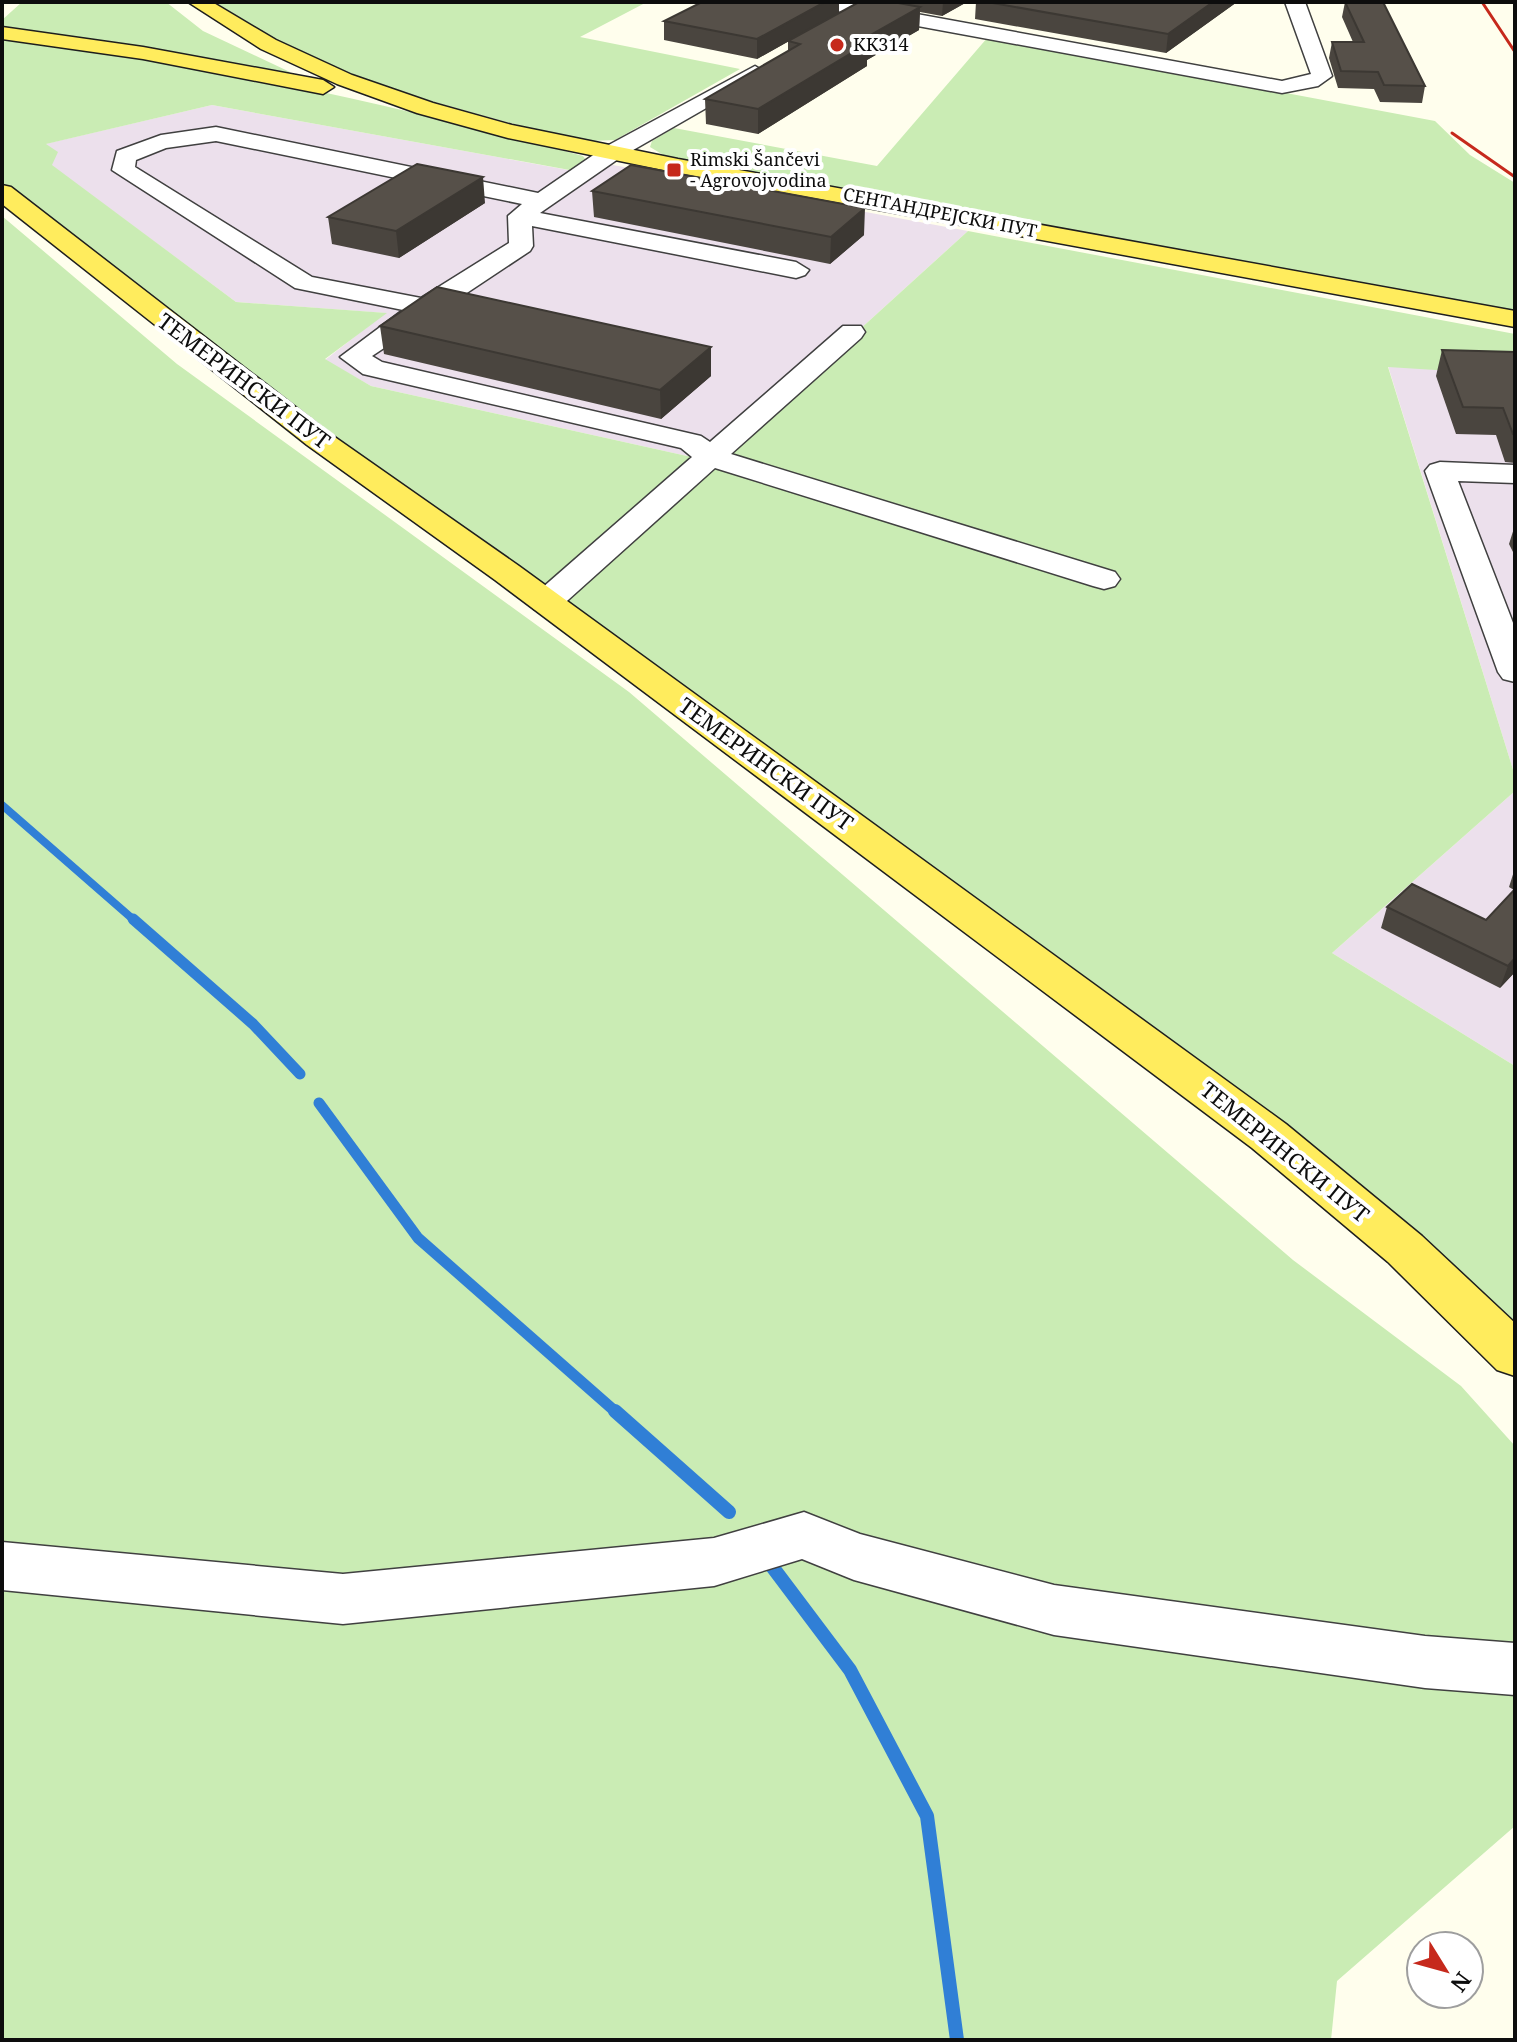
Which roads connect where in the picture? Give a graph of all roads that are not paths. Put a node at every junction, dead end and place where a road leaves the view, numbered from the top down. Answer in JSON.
{"nodes":[{"id":1,"x":198,"y":2,"type":"edge"},
{"id":2,"x":820,"y":2,"type":"edge"},
{"id":3,"x":1295,"y":2,"type":"edge"},
{"id":4,"x":871,"y":6,"type":"edge"},
{"id":5,"x":837,"y":25,"type":"edge"},
{"id":6,"x":2,"y":33,"type":"edge"},
{"id":7,"x":771,"y":63,"type":"edge"},
{"id":8,"x":376,"y":92,"type":"junction"},
{"id":9,"x":613,"y":152,"type":"junction"},
{"id":10,"x":2,"y":192,"type":"edge"},
{"id":11,"x":542,"y":201,"type":"junction"},
{"id":12,"x":520,"y":216,"type":"junction"},
{"id":13,"x":796,"y":270,"type":"dead end"},
{"id":14,"x":425,"y":307,"type":"junction"},
{"id":15,"x":1515,"y":319,"type":"edge"},
{"id":16,"x":852,"y":332,"type":"dead end"},
{"id":17,"x":710,"y":457,"type":"junction"},
{"id":18,"x":1515,"y":474,"type":"edge"},
{"id":19,"x":1104,"y":579,"type":"dead end"},
{"id":20,"x":546,"y":602,"type":"junction"},
{"id":21,"x":1515,"y":672,"type":"edge"},
{"id":22,"x":1515,"y":1355,"type":"edge"},
{"id":23,"x":2,"y":1566,"type":"edge"},
{"id":24,"x":1515,"y":1669,"type":"edge"}],
"edges":[{"from":1,"to":8,"type":"main road","name":"СЕНТАНДРЕЈСКИ ПУТ"},
{"from":2,"to":4,"type":"street"},
{"from":3,"to":4,"type":"street"},
{"from":4,"to":5,"type":"street"},
{"from":6,"to":8,"type":"main road"},
{"from":7,"to":9,"type":"street"},
{"from":8,"to":9,"type":"main road","name":"СЕНТАНДРЕЈСКИ ПУТ"},
{"from":9,"to":11,"type":"street"},
{"from":9,"to":15,"type":"main road","name":"СЕНТАНДРЕЈСКИ ПУТ"},
{"from":10,"to":20,"type":"main road","name":"ТЕМЕРИНСКИ ПУТ"},
{"from":11,"to":12,"type":"street"},
{"from":11,"to":14,"type":"street"},
{"from":12,"to":13,"type":"street"},
{"from":12,"to":14,"type":"street"},
{"from":14,"to":17,"type":"street"},
{"from":16,"to":17,"type":"street"},
{"from":17,"to":19,"type":"street"},
{"from":17,"to":20,"type":"street"},
{"from":18,"to":21,"type":"street"},
{"from":20,"to":22,"type":"main road","name":"ТЕМЕРИНСКИ ПУТ"},
{"from":23,"to":24,"type":"street"}]}
